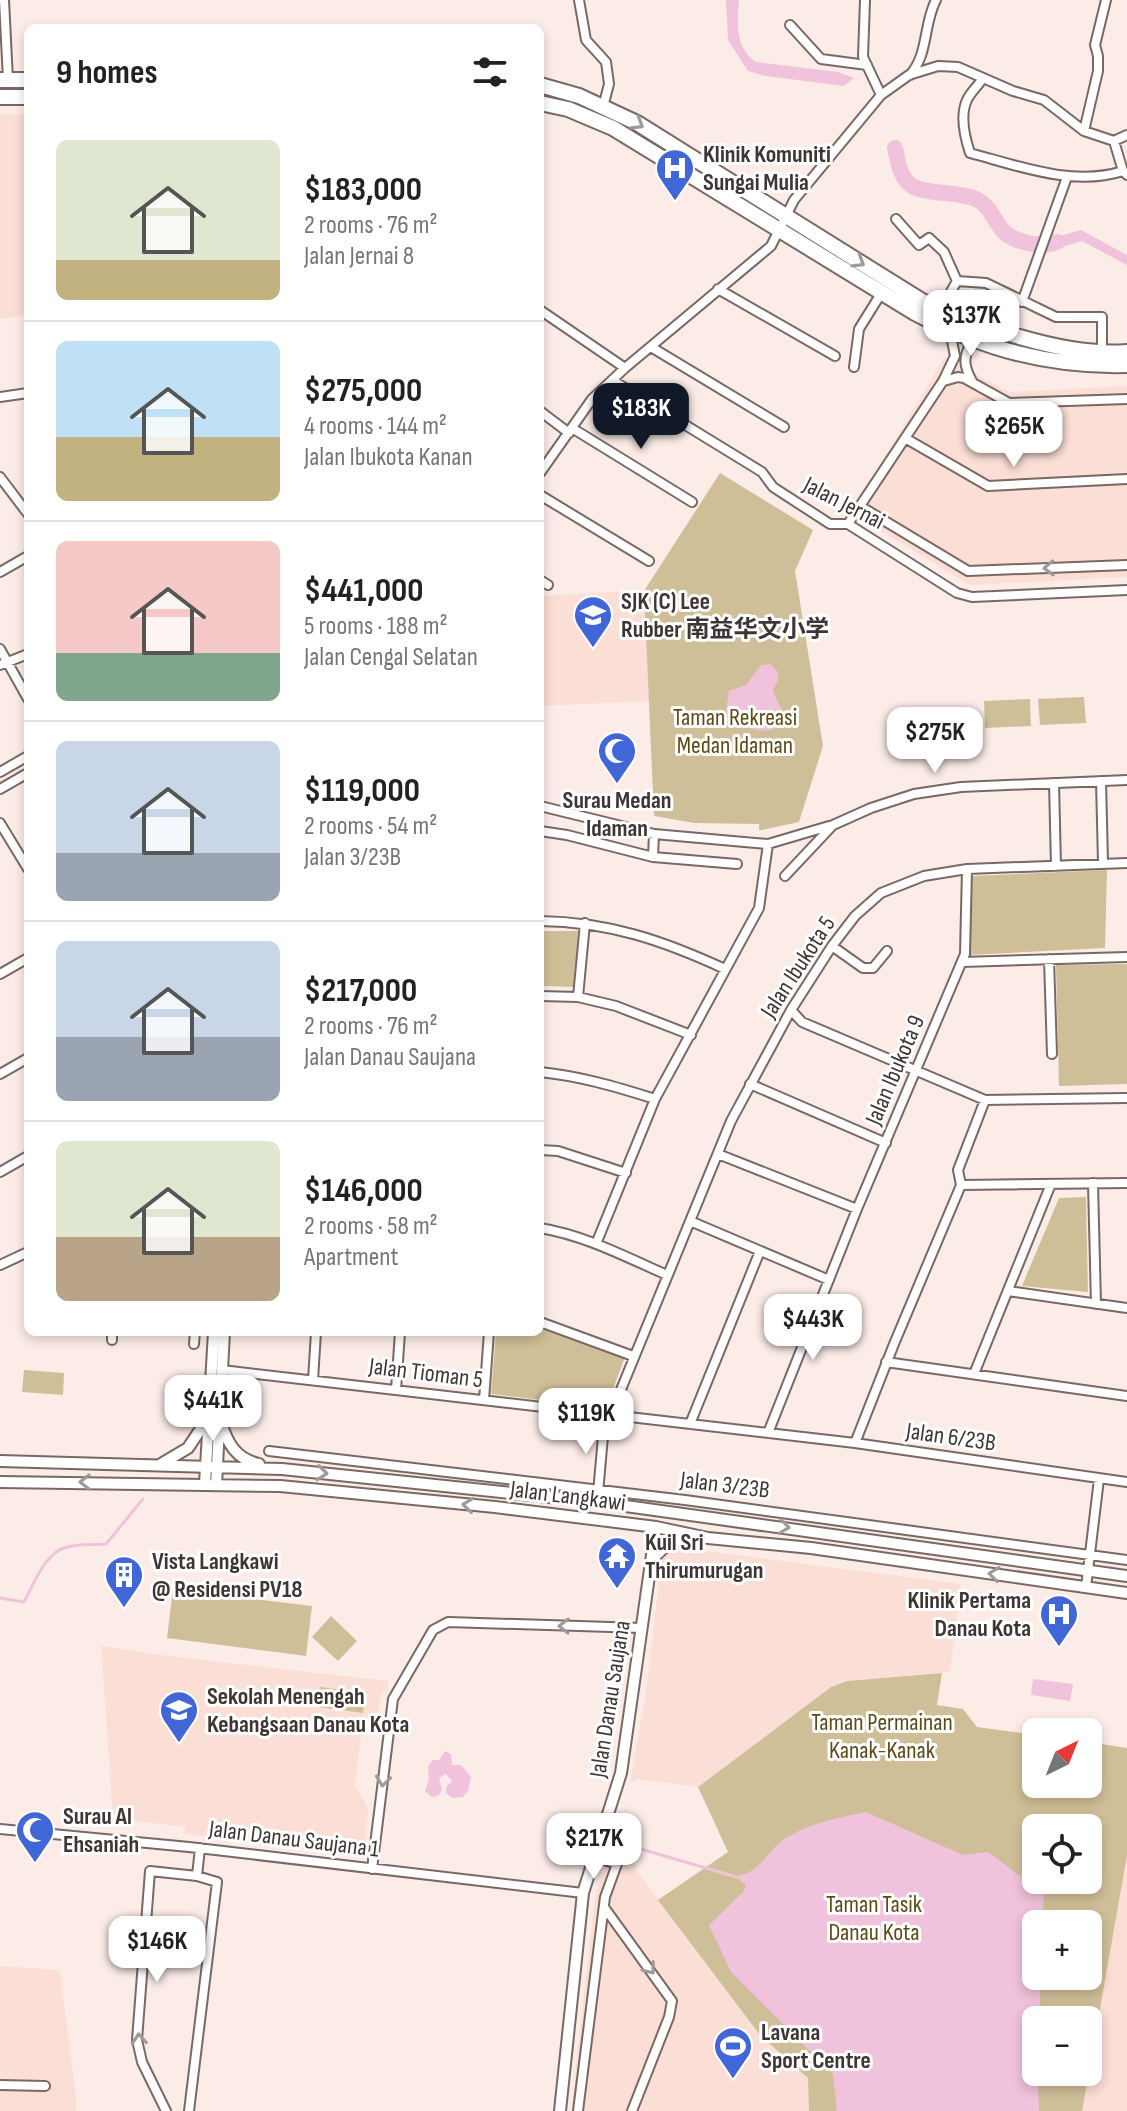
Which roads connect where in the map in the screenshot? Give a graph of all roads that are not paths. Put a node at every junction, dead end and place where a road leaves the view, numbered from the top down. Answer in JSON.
{"nodes":[{"id":1,"x":4,"y":0,"type":"edge"},
{"id":2,"x":579,"y":0,"type":"edge"},
{"id":3,"x":865,"y":0,"type":"edge"},
{"id":4,"x":936,"y":0,"type":"edge"},
{"id":5,"x":1106,"y":0,"type":"edge"},
{"id":6,"x":790,"y":25,"type":"dead end"},
{"id":7,"x":867,"y":65,"type":"junction"},
{"id":8,"x":909,"y":75,"type":"junction"},
{"id":9,"x":983,"y":78,"type":"junction"},
{"id":10,"x":24,"y":80,"type":"edge"},
{"id":11,"x":3,"y":83,"type":"edge"},
{"id":12,"x":544,"y":86,"type":"edge"},
{"id":13,"x":881,"y":95,"type":"junction"},
{"id":14,"x":24,"y":96,"type":"edge"},
{"id":15,"x":0,"y":97,"type":"edge"},
{"id":16,"x":24,"y":97,"type":"edge"},
{"id":17,"x":544,"y":104,"type":"edge"},
{"id":18,"x":603,"y":107,"type":"junction"},
{"id":19,"x":1084,"y":131,"type":"junction"},
{"id":20,"x":1127,"y":135,"type":"edge"},
{"id":21,"x":1114,"y":141,"type":"junction"},
{"id":22,"x":1125,"y":173,"type":"edge"},
{"id":23,"x":1067,"y":177,"type":"junction"},
{"id":24,"x":896,"y":219,"type":"dead end"},
{"id":25,"x":784,"y":223,"type":"junction"},
{"id":26,"x":957,"y":281,"type":"junction"},
{"id":27,"x":718,"y":289,"type":"junction"},
{"id":28,"x":882,"y":292,"type":"junction"},
{"id":29,"x":922,"y":301,"type":"junction"},
{"id":30,"x":1022,"y":302,"type":"junction"},
{"id":31,"x":941,"y":309,"type":"junction"},
{"id":32,"x":544,"y":313,"type":"edge"},
{"id":33,"x":949,"y":331,"type":"junction"},
{"id":34,"x":972,"y":340,"type":"junction"},
{"id":35,"x":651,"y":347,"type":"junction"},
{"id":36,"x":1102,"y":351,"type":"junction"},
{"id":37,"x":1127,"y":352,"type":"edge"},
{"id":38,"x":835,"y":356,"type":"dead end"},
{"id":39,"x":1127,"y":365,"type":"edge"},
{"id":40,"x":854,"y":367,"type":"dead end"},
{"id":41,"x":625,"y":368,"type":"junction"},
{"id":42,"x":612,"y":380,"type":"junction"},
{"id":43,"x":943,"y":381,"type":"junction"},
{"id":44,"x":973,"y":383,"type":"junction"},
{"id":45,"x":24,"y":394,"type":"edge"},
{"id":46,"x":0,"y":397,"type":"edge"},
{"id":47,"x":1127,"y":399,"type":"edge"},
{"id":48,"x":544,"y":414,"type":"edge"},
{"id":49,"x":784,"y":427,"type":"dead end"},
{"id":50,"x":570,"y":430,"type":"junction"},
{"id":51,"x":905,"y":438,"type":"junction"},
{"id":52,"x":544,"y":467,"type":"edge"},
{"id":53,"x":0,"y":477,"type":"edge"},
{"id":54,"x":1127,"y":479,"type":"edge"},
{"id":55,"x":544,"y":497,"type":"edge"},
{"id":56,"x":692,"y":502,"type":"dead end"},
{"id":57,"x":860,"y":506,"type":"junction"},
{"id":58,"x":24,"y":509,"type":"edge"},
{"id":59,"x":848,"y":524,"type":"junction"},
{"id":60,"x":24,"y":558,"type":"edge"},
{"id":61,"x":649,"y":561,"type":"dead end"},
{"id":62,"x":1127,"y":565,"type":"edge"},
{"id":63,"x":0,"y":572,"type":"edge"},
{"id":64,"x":1127,"y":590,"type":"edge"},
{"id":65,"x":0,"y":649,"type":"edge"},
{"id":66,"x":24,"y":656,"type":"edge"},
{"id":67,"x":4,"y":664,"type":"edge"},
{"id":68,"x":24,"y":693,"type":"edge"},
{"id":69,"x":24,"y":758,"type":"edge"},
{"id":70,"x":0,"y":772,"type":"edge"},
{"id":71,"x":24,"y":775,"type":"edge"},
{"id":72,"x":1127,"y":780,"type":"edge"},
{"id":73,"x":1101,"y":781,"type":"junction"},
{"id":74,"x":1054,"y":783,"type":"junction"},
{"id":75,"x":0,"y":789,"type":"edge"},
{"id":76,"x":544,"y":807,"type":"edge"},
{"id":77,"x":0,"y":823,"type":"edge"},
{"id":78,"x":833,"y":825,"type":"junction"},
{"id":79,"x":544,"y":832,"type":"edge"},
{"id":80,"x":656,"y":834,"type":"junction"},
{"id":81,"x":768,"y":844,"type":"junction"},
{"id":82,"x":655,"y":857,"type":"junction"},
{"id":83,"x":24,"y":862,"type":"edge"},
{"id":84,"x":1103,"y":863,"type":"junction"},
{"id":85,"x":1127,"y":863,"type":"edge"},
{"id":86,"x":737,"y":864,"type":"dead end"},
{"id":87,"x":1056,"y":866,"type":"junction"},
{"id":88,"x":967,"y":869,"type":"junction"},
{"id":89,"x":785,"y":876,"type":"dead end"},
{"id":90,"x":544,"y":921,"type":"edge"},
{"id":91,"x":585,"y":923,"type":"junction"},
{"id":92,"x":832,"y":946,"type":"junction"},
{"id":93,"x":887,"y":951,"type":"dead end"},
{"id":94,"x":1127,"y":957,"type":"edge"},
{"id":95,"x":1049,"y":959,"type":"junction"},
{"id":96,"x":24,"y":960,"type":"edge"},
{"id":97,"x":962,"y":962,"type":"junction"},
{"id":98,"x":725,"y":969,"type":"junction"},
{"id":99,"x":0,"y":974,"type":"edge"},
{"id":100,"x":544,"y":996,"type":"edge"},
{"id":101,"x":578,"y":997,"type":"junction"},
{"id":102,"x":791,"y":1010,"type":"junction"},
{"id":103,"x":691,"y":1035,"type":"junction"},
{"id":104,"x":1052,"y":1054,"type":"dead end"},
{"id":105,"x":24,"y":1060,"type":"edge"},
{"id":106,"x":916,"y":1071,"type":"junction"},
{"id":107,"x":544,"y":1072,"type":"edge"},
{"id":108,"x":0,"y":1074,"type":"edge"},
{"id":109,"x":750,"y":1084,"type":"junction"},
{"id":110,"x":1127,"y":1098,"type":"edge"},
{"id":111,"x":655,"y":1099,"type":"junction"},
{"id":112,"x":985,"y":1100,"type":"junction"},
{"id":113,"x":886,"y":1143,"type":"junction"},
{"id":114,"x":544,"y":1150,"type":"edge"},
{"id":115,"x":718,"y":1154,"type":"junction"},
{"id":116,"x":24,"y":1158,"type":"edge"},
{"id":117,"x":0,"y":1172,"type":"edge"},
{"id":118,"x":626,"y":1173,"type":"junction"},
{"id":119,"x":1093,"y":1183,"type":"junction"},
{"id":120,"x":1127,"y":1183,"type":"edge"},
{"id":121,"x":1051,"y":1184,"type":"junction"},
{"id":122,"x":961,"y":1185,"type":"junction"},
{"id":123,"x":857,"y":1209,"type":"junction"},
{"id":124,"x":690,"y":1221,"type":"junction"},
{"id":125,"x":544,"y":1229,"type":"edge"},
{"id":126,"x":596,"y":1244,"type":"junction"},
{"id":127,"x":760,"y":1251,"type":"junction"},
{"id":128,"x":24,"y":1254,"type":"edge"},
{"id":129,"x":0,"y":1265,"type":"edge"},
{"id":130,"x":667,"y":1275,"type":"junction"},
{"id":131,"x":829,"y":1280,"type":"junction"},
{"id":132,"x":1008,"y":1291,"type":"junction"},
{"id":133,"x":1096,"y":1304,"type":"junction"},
{"id":134,"x":1127,"y":1308,"type":"edge"},
{"id":135,"x":544,"y":1323,"type":"edge"},
{"id":136,"x":195,"y":1336,"type":"edge"},
{"id":137,"x":214,"y":1336,"type":"edge"},
{"id":138,"x":224,"y":1336,"type":"edge"},
{"id":139,"x":316,"y":1336,"type":"edge"},
{"id":140,"x":400,"y":1336,"type":"edge"},
{"id":141,"x":489,"y":1336,"type":"edge"},
{"id":142,"x":194,"y":1344,"type":"dead end"},
{"id":143,"x":633,"y":1356,"type":"junction"},
{"id":144,"x":886,"y":1362,"type":"junction"},
{"id":145,"x":222,"y":1370,"type":"junction"},
{"id":146,"x":974,"y":1374,"type":"junction"},
{"id":147,"x":313,"y":1380,"type":"junction"},
{"id":148,"x":396,"y":1390,"type":"junction"},
{"id":149,"x":1127,"y":1396,"type":"edge"},
{"id":150,"x":484,"y":1400,"type":"junction"},
{"id":151,"x":608,"y":1414,"type":"junction"},
{"id":152,"x":213,"y":1417,"type":"junction"},
{"id":153,"x":690,"y":1424,"type":"junction"},
{"id":154,"x":768,"y":1433,"type":"junction"},
{"id":155,"x":855,"y":1443,"type":"junction"},
{"id":156,"x":269,"y":1451,"type":"dead end"},
{"id":157,"x":0,"y":1461,"type":"edge"},
{"id":158,"x":156,"y":1467,"type":"junction"},
{"id":159,"x":211,"y":1467,"type":"junction"},
{"id":160,"x":282,"y":1469,"type":"junction"},
{"id":161,"x":1099,"y":1479,"type":"junction"},
{"id":162,"x":0,"y":1482,"type":"edge"},
{"id":163,"x":1127,"y":1482,"type":"edge"},
{"id":164,"x":210,"y":1484,"type":"junction"},
{"id":165,"x":599,"y":1489,"type":"junction"},
{"id":166,"x":597,"y":1502,"type":"junction"},
{"id":167,"x":642,"y":1508,"type":"junction"},
{"id":168,"x":672,"y":1512,"type":"junction"},
{"id":169,"x":656,"y":1527,"type":"junction"},
{"id":170,"x":708,"y":1538,"type":"junction"},
{"id":171,"x":1090,"y":1555,"type":"junction"},
{"id":172,"x":652,"y":1560,"type":"junction"},
{"id":173,"x":1127,"y":1560,"type":"edge"},
{"id":174,"x":1088,"y":1570,"type":"junction"},
{"id":175,"x":1127,"y":1576,"type":"edge"},
{"id":176,"x":1086,"y":1587,"type":"junction"},
{"id":177,"x":1127,"y":1593,"type":"edge"},
{"id":178,"x":642,"y":1628,"type":"junction"},
{"id":179,"x":0,"y":1829,"type":"edge"},
{"id":180,"x":200,"y":1848,"type":"junction"},
{"id":181,"x":595,"y":1857,"type":"junction"},
{"id":182,"x":372,"y":1869,"type":"junction"},
{"id":183,"x":197,"y":1876,"type":"junction"},
{"id":184,"x":583,"y":1893,"type":"junction"},
{"id":185,"x":603,"y":1907,"type":"junction"},
{"id":186,"x":0,"y":2085,"type":"edge"},
{"id":187,"x":45,"y":2086,"type":"dead end"},
{"id":188,"x":166,"y":2111,"type":"edge"},
{"id":189,"x":189,"y":2111,"type":"edge"},
{"id":190,"x":560,"y":2111,"type":"edge"},
{"id":191,"x":578,"y":2111,"type":"edge"},
{"id":192,"x":632,"y":2111,"type":"edge"}],
"edges":[{"from":1,"to":11,"type":"street"},
{"from":2,"to":18,"type":"street"},
{"from":3,"to":7,"type":"street"},
{"from":4,"to":8,"type":"street"},
{"from":5,"to":19,"type":"street"},
{"from":6,"to":7,"type":"street"},
{"from":7,"to":13,"type":"street"},
{"from":8,"to":9,"type":"street"},
{"from":8,"to":13,"type":"street"},
{"from":9,"to":19,"type":"street"},
{"from":9,"to":23,"type":"street"},
{"from":10,"to":11,"type":"main road"},
{"from":11,"to":14,"type":"main road"},
{"from":12,"to":18,"type":"main road"},
{"from":13,"to":25,"type":"street"},
{"from":15,"to":16,"type":"main road"},
{"from":17,"to":25,"type":"main road"},
{"from":18,"to":25,"type":"main road","one_way":true},
{"from":19,"to":21,"type":"street"},
{"from":20,"to":21,"type":"street"},
{"from":21,"to":22,"type":"street"},
{"from":22,"to":23,"type":"street"},
{"from":23,"to":30,"type":"street"},
{"from":24,"to":26,"type":"street"},
{"from":25,"to":27,"type":"street"},
{"from":25,"to":28,"type":"main road"},
{"from":25,"to":29,"type":"main road","one_way":true},
{"from":26,"to":30,"type":"street"},
{"from":26,"to":31,"type":"street"},
{"from":27,"to":35,"type":"street"},
{"from":27,"to":38,"type":"street"},
{"from":28,"to":33,"type":"main road"},
{"from":28,"to":40,"type":"street"},
{"from":29,"to":31,"type":"main road"},
{"from":29,"to":34,"type":"main road"},
{"from":30,"to":36,"type":"street"},
{"from":31,"to":36,"type":"main road"},
{"from":32,"to":41,"type":"street"},
{"from":33,"to":34,"type":"main road"},
{"from":33,"to":43,"type":"street"},
{"from":34,"to":39,"type":"main road"},
{"from":34,"to":44,"type":"street"},
{"from":35,"to":41,"type":"street"},
{"from":35,"to":49,"type":"street"},
{"from":36,"to":37,"type":"main road"},
{"from":41,"to":42,"type":"street"},
{"from":42,"to":50,"type":"street"},
{"from":42,"to":59,"type":"street","name":"Jalan Jernai"},
{"from":43,"to":44,"type":"street"},
{"from":43,"to":51,"type":"street"},
{"from":44,"to":47,"type":"street"},
{"from":45,"to":46,"type":"street"},
{"from":48,"to":50,"type":"street"},
{"from":50,"to":52,"type":"street"},
{"from":50,"to":56,"type":"street"},
{"from":51,"to":54,"type":"street"},
{"from":51,"to":57,"type":"street"},
{"from":53,"to":58,"type":"street"},
{"from":55,"to":61,"type":"street"},
{"from":57,"to":59,"type":"street"},
{"from":62,"to":57,"type":"street","one_way":true},
{"from":59,"to":64,"type":"street","name":"Jalan Jernai"},
{"from":60,"to":63,"type":"street"},
{"from":65,"to":67,"type":"street"},
{"from":66,"to":67,"type":"street"},
{"from":67,"to":68,"type":"street"},
{"from":69,"to":70,"type":"street"},
{"from":71,"to":75,"type":"street"},
{"from":72,"to":73,"type":"street"},
{"from":73,"to":74,"type":"street"},
{"from":73,"to":84,"type":"street"},
{"from":74,"to":78,"type":"street"},
{"from":74,"to":87,"type":"street"},
{"from":76,"to":80,"type":"street"},
{"from":77,"to":83,"type":"street"},
{"from":78,"to":81,"type":"street"},
{"from":78,"to":89,"type":"street"},
{"from":79,"to":82,"type":"street"},
{"from":80,"to":81,"type":"street"},
{"from":80,"to":82,"type":"street"},
{"from":81,"to":98,"type":"street"},
{"from":82,"to":86,"type":"street"},
{"from":84,"to":85,"type":"street","name":"Jalan Ibukota 5"},
{"from":84,"to":87,"type":"street","name":"Jalan Ibukota 5"},
{"from":87,"to":88,"type":"street","name":"Jalan Ibukota 5"},
{"from":88,"to":92,"type":"street","name":"Jalan Ibukota 5"},
{"from":88,"to":97,"type":"street","name":"Jalan Ibukota 9"},
{"from":90,"to":91,"type":"street"},
{"from":91,"to":98,"type":"street"},
{"from":91,"to":101,"type":"street"},
{"from":92,"to":93,"type":"street"},
{"from":92,"to":102,"type":"street","name":"Jalan Ibukota 5"},
{"from":94,"to":95,"type":"street"},
{"from":95,"to":97,"type":"street"},
{"from":95,"to":104,"type":"street"},
{"from":96,"to":99,"type":"street"},
{"from":97,"to":106,"type":"street","name":"Jalan Ibukota 9"},
{"from":98,"to":103,"type":"street"},
{"from":100,"to":101,"type":"street"},
{"from":101,"to":103,"type":"street"},
{"from":102,"to":106,"type":"street"},
{"from":102,"to":109,"type":"street","name":"Jalan Ibukota 5"},
{"from":103,"to":111,"type":"street"},
{"from":105,"to":108,"type":"street"},
{"from":106,"to":112,"type":"street"},
{"from":106,"to":113,"type":"street","name":"Jalan Ibukota 9"},
{"from":107,"to":111,"type":"street"},
{"from":109,"to":113,"type":"street"},
{"from":109,"to":115,"type":"street","name":"Jalan Ibukota 5"},
{"from":110,"to":112,"type":"street"},
{"from":111,"to":118,"type":"street"},
{"from":112,"to":122,"type":"street"},
{"from":113,"to":123,"type":"street","name":"Jalan Ibukota 9"},
{"from":114,"to":118,"type":"street"},
{"from":115,"to":123,"type":"street"},
{"from":115,"to":124,"type":"street","name":"Jalan Ibukota 5"},
{"from":116,"to":117,"type":"street"},
{"from":118,"to":126,"type":"street"},
{"from":119,"to":120,"type":"street"},
{"from":119,"to":121,"type":"street"},
{"from":119,"to":133,"type":"street"},
{"from":121,"to":122,"type":"street"},
{"from":121,"to":132,"type":"street"},
{"from":122,"to":144,"type":"street"},
{"from":123,"to":131,"type":"street","name":"Jalan Ibukota 9"},
{"from":124,"to":127,"type":"street"},
{"from":124,"to":130,"type":"street","name":"Jalan Ibukota 5"},
{"from":125,"to":126,"type":"street"},
{"from":126,"to":130,"type":"street"},
{"from":127,"to":131,"type":"street"},
{"from":127,"to":153,"type":"street"},
{"from":128,"to":129,"type":"street"},
{"from":130,"to":143,"type":"street","name":"Jalan Ibukota 5"},
{"from":131,"to":154,"type":"street","name":"Jalan Ibukota 9"},
{"from":132,"to":133,"type":"street"},
{"from":132,"to":146,"type":"street"},
{"from":133,"to":134,"type":"street"},
{"from":135,"to":143,"type":"street"},
{"from":136,"to":142,"type":"street"},
{"from":137,"to":152,"type":"street"},
{"from":138,"to":145,"type":"street"},
{"from":139,"to":147,"type":"street"},
{"from":140,"to":148,"type":"street"},
{"from":141,"to":150,"type":"street"},
{"from":143,"to":151,"type":"street","name":"Jalan Ibukota 5"},
{"from":144,"to":146,"type":"street"},
{"from":144,"to":155,"type":"street"},
{"from":145,"to":147,"type":"street","name":"Jalan Tioman 5"},
{"from":145,"to":152,"type":"street"},
{"from":146,"to":149,"type":"street"},
{"from":147,"to":148,"type":"street","name":"Jalan Tioman 5"},
{"from":148,"to":150,"type":"street","name":"Jalan Tioman 5"},
{"from":150,"to":151,"type":"street","name":"Jalan Tioman 5"},
{"from":151,"to":153,"type":"street","name":"Jalan Tioman 5"},
{"from":151,"to":165,"type":"street","name":"Jalan Ibukota 5"},
{"from":152,"to":158,"type":"street"},
{"from":152,"to":159,"type":"street"},
{"from":152,"to":160,"type":"street"},
{"from":153,"to":154,"type":"street","name":"Jalan Tioman 5"},
{"from":154,"to":155,"type":"street","name":"Jalan 6/23B"},
{"from":155,"to":161,"type":"street","name":"Jalan 6/23B"},
{"from":156,"to":165,"type":"street","name":"Jalan 3/23B"},
{"from":157,"to":158,"type":"street","name":"Jalan Langkawi"},
{"from":158,"to":159,"type":"street","name":"Jalan Langkawi"},
{"from":159,"to":160,"type":"street","name":"Jalan Langkawi"},
{"from":159,"to":164,"type":"street"},
{"from":160,"to":166,"type":"street","name":"Jalan Langkawi","one_way":true},
{"from":161,"to":163,"type":"street","name":"Jalan 6/23B"},
{"from":161,"to":171,"type":"street"},
{"from":164,"to":162,"type":"street","name":"Jalan Langkawi","one_way":true},
{"from":169,"to":164,"type":"street","name":"Jalan Langkawi","one_way":true},
{"from":165,"to":166,"type":"street","name":"Jalan Ibukota 5"},
{"from":165,"to":171,"type":"street","name":"Jalan 3/23B"},
{"from":166,"to":167,"type":"street","name":"Jalan Langkawi"},
{"from":167,"to":168,"type":"street","name":"Jalan Langkawi"},
{"from":167,"to":169,"type":"street"},
{"from":168,"to":169,"type":"street"},
{"from":168,"to":174,"type":"street","name":"Jalan Langkawi","one_way":true},
{"from":169,"to":170,"type":"street","name":"Jalan Langkawi"},
{"from":169,"to":172,"type":"street","name":"Jalan Danau Saujana"},
{"from":170,"to":172,"type":"street"},
{"from":176,"to":170,"type":"street","name":"Jalan Langkawi","one_way":true},
{"from":171,"to":173,"type":"street","name":"Jalan 3/23B"},
{"from":171,"to":174,"type":"street"},
{"from":172,"to":178,"type":"street","name":"Jalan Danau Saujana"},
{"from":174,"to":175,"type":"street","name":"Jalan Langkawi"},
{"from":174,"to":176,"type":"street"},
{"from":176,"to":177,"type":"street","name":"Jalan Langkawi"},
{"from":178,"to":181,"type":"street","name":"Jalan Danau Saujana"},
{"from":178,"to":182,"type":"street","one_way":true},
{"from":179,"to":180,"type":"street","name":"Jalan Danau Saujana 1"},
{"from":180,"to":182,"type":"street","name":"Jalan Danau Saujana 1"},
{"from":180,"to":183,"type":"street"},
{"from":181,"to":184,"type":"street","name":"Jalan Danau Saujana"},
{"from":181,"to":185,"type":"street"},
{"from":182,"to":184,"type":"street","name":"Jalan Danau Saujana 1"},
{"from":188,"to":183,"type":"street","one_way":true},
{"from":183,"to":189,"type":"street"},
{"from":184,"to":190,"type":"street","name":"Jalan Danau Saujana"},
{"from":185,"to":191,"type":"street"},
{"from":185,"to":192,"type":"street","one_way":true},
{"from":186,"to":187,"type":"street"}]}
